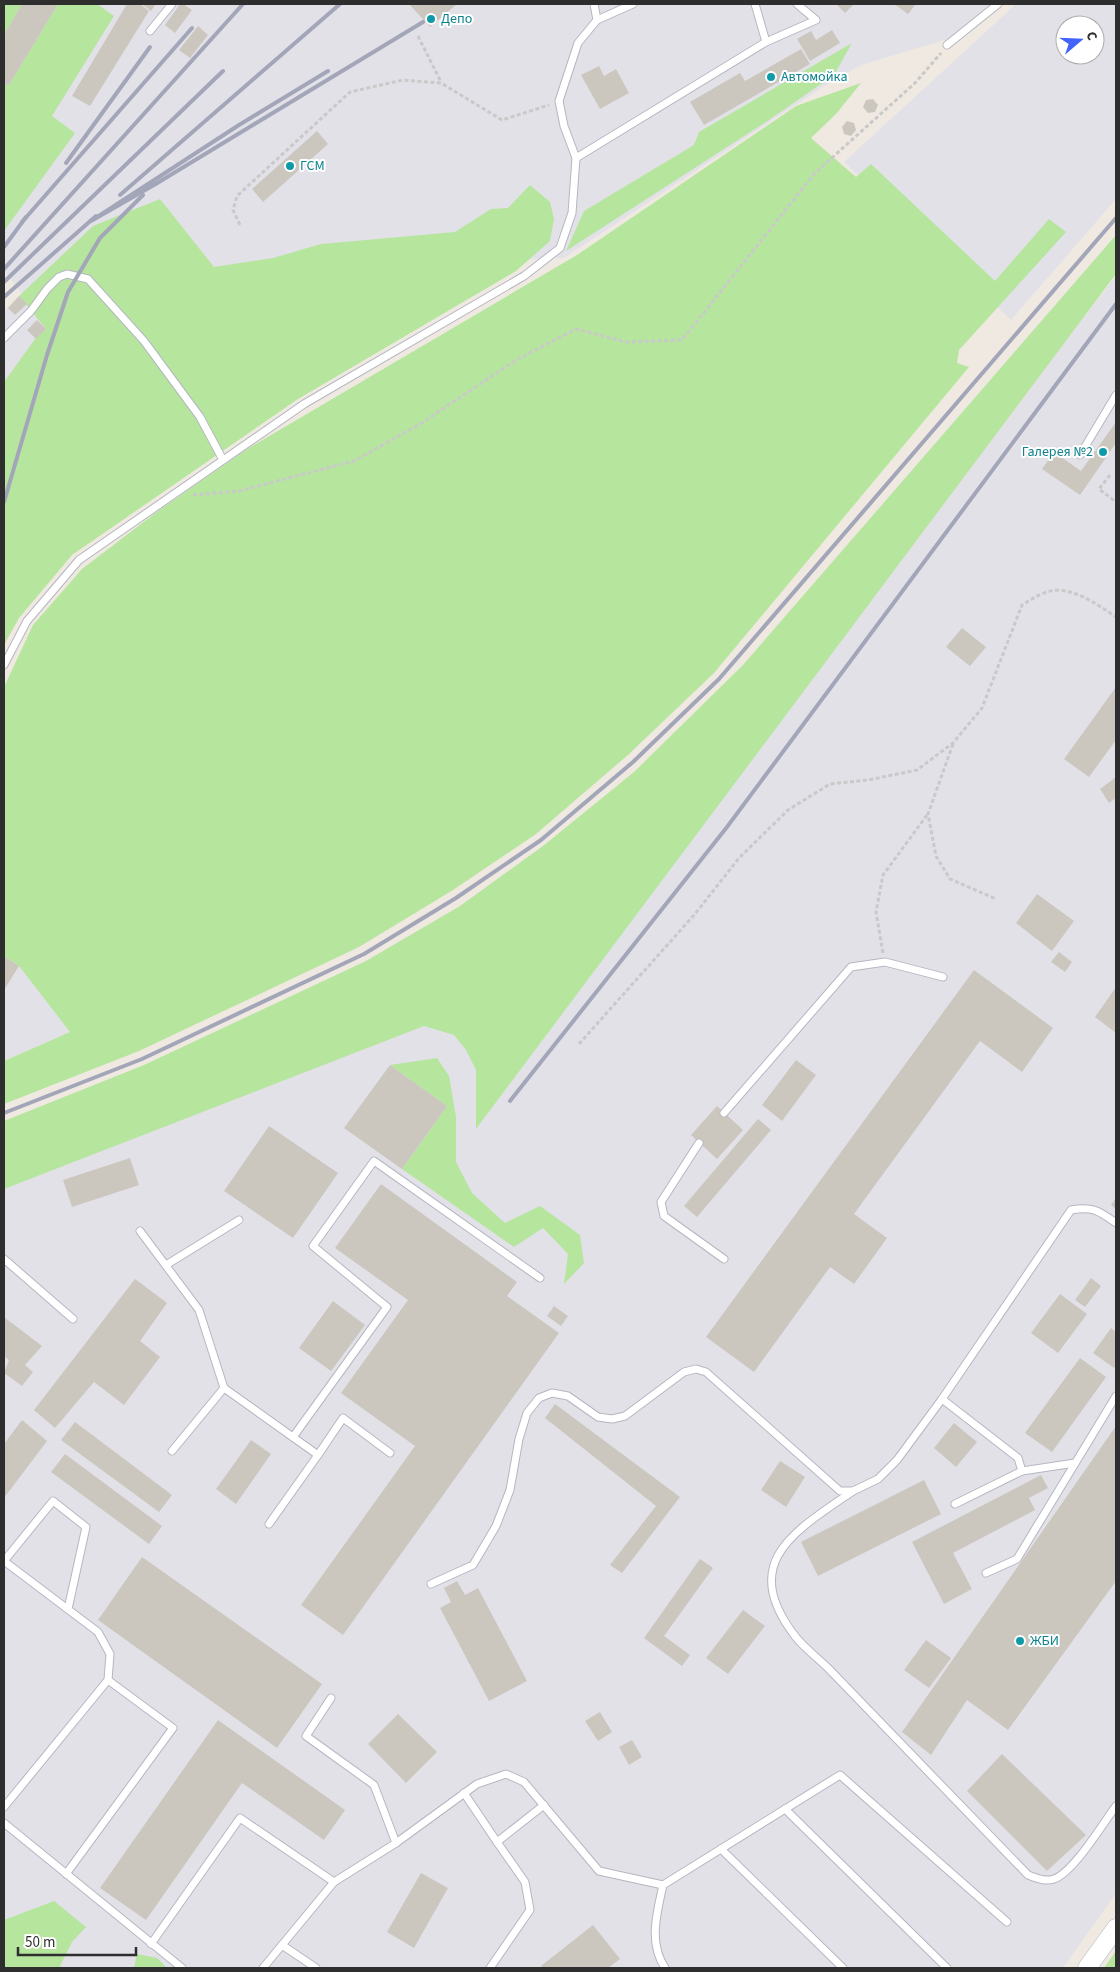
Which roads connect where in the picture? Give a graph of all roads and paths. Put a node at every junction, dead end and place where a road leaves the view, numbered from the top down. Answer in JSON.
{"nodes":[{"id":1,"x":172,"y":4,"type":"edge"},
{"id":2,"x":594,"y":4,"type":"edge"},
{"id":3,"x":633,"y":4,"type":"edge"},
{"id":4,"x":755,"y":4,"type":"edge"},
{"id":5,"x":797,"y":4,"type":"edge"},
{"id":6,"x":998,"y":4,"type":"edge"},
{"id":7,"x":597,"y":20,"type":"junction"},
{"id":8,"x":150,"y":31,"type":"dead end"},
{"id":9,"x":418,"y":36,"type":"dead end"},
{"id":10,"x":766,"y":42,"type":"junction"},
{"id":11,"x":947,"y":45,"type":"joint"},
{"id":12,"x":441,"y":83,"type":"junction"},
{"id":13,"x":559,"y":101,"type":"junction"},
{"id":14,"x":576,"y":158,"type":"junction"},
{"id":15,"x":240,"y":225,"type":"dead end"},
{"id":16,"x":4,"y":338,"type":"edge"},
{"id":17,"x":1116,"y":394,"type":"edge"},
{"id":18,"x":1080,"y":455,"type":"dead end"},
{"id":19,"x":223,"y":460,"type":"junction"},
{"id":20,"x":1110,"y":475,"type":"dead end"},
{"id":21,"x":170,"y":497,"type":"junction"},
{"id":22,"x":1116,"y":502,"type":"edge"},
{"id":23,"x":1116,"y":617,"type":"edge"},
{"id":24,"x":4,"y":665,"type":"edge"},
{"id":25,"x":953,"y":743,"type":"junction"},
{"id":26,"x":928,"y":814,"type":"junction"},
{"id":27,"x":996,"y":899,"type":"dead end"},
{"id":28,"x":885,"y":962,"type":"junction"},
{"id":29,"x":943,"y":977,"type":"dead end"},
{"id":30,"x":579,"y":1044,"type":"dead end"},
{"id":31,"x":724,"y":1113,"type":"dead end"},
{"id":32,"x":699,"y":1143,"type":"dead end"},
{"id":33,"x":239,"y":1220,"type":"dead end"},
{"id":34,"x":1116,"y":1223,"type":"edge"},
{"id":35,"x":140,"y":1231,"type":"dead end"},
{"id":36,"x":4,"y":1259,"type":"edge"},
{"id":37,"x":724,"y":1259,"type":"dead end"},
{"id":38,"x":166,"y":1265,"type":"junction"},
{"id":39,"x":540,"y":1278,"type":"dead end"},
{"id":40,"x":73,"y":1319,"type":"dead end"},
{"id":41,"x":224,"y":1388,"type":"junction"},
{"id":42,"x":1116,"y":1396,"type":"edge"},
{"id":43,"x":942,"y":1399,"type":"junction"},
{"id":44,"x":293,"y":1437,"type":"junction"},
{"id":45,"x":172,"y":1451,"type":"dead end"},
{"id":46,"x":390,"y":1453,"type":"dead end"},
{"id":47,"x":318,"y":1455,"type":"junction"},
{"id":48,"x":1074,"y":1463,"type":"junction"},
{"id":49,"x":1022,"y":1471,"type":"junction"},
{"id":50,"x":853,"y":1491,"type":"junction"},
{"id":51,"x":955,"y":1504,"type":"dead end"},
{"id":52,"x":269,"y":1524,"type":"dead end"},
{"id":53,"x":4,"y":1561,"type":"edge"},
{"id":54,"x":986,"y":1573,"type":"dead end"},
{"id":55,"x":430,"y":1584,"type":"dead end"},
{"id":56,"x":68,"y":1609,"type":"junction"},
{"id":57,"x":108,"y":1680,"type":"junction"},
{"id":58,"x":331,"y":1698,"type":"dead end"},
{"id":59,"x":464,"y":1793,"type":"junction"},
{"id":60,"x":544,"y":1805,"type":"junction"},
{"id":61,"x":1116,"y":1806,"type":"edge"},
{"id":62,"x":4,"y":1807,"type":"edge"},
{"id":63,"x":785,"y":1809,"type":"junction"},
{"id":64,"x":4,"y":1823,"type":"edge"},
{"id":65,"x":396,"y":1842,"type":"junction"},
{"id":66,"x":497,"y":1842,"type":"junction"},
{"id":67,"x":721,"y":1849,"type":"junction"},
{"id":68,"x":66,"y":1874,"type":"junction"},
{"id":69,"x":334,"y":1882,"type":"junction"},
{"id":70,"x":663,"y":1885,"type":"junction"},
{"id":71,"x":1007,"y":1922,"type":"dead end"},
{"id":72,"x":1116,"y":1928,"type":"edge"},
{"id":73,"x":151,"y":1944,"type":"junction"},
{"id":74,"x":282,"y":1945,"type":"junction"},
{"id":75,"x":182,"y":1968,"type":"edge"},
{"id":76,"x":263,"y":1968,"type":"edge"},
{"id":77,"x":316,"y":1968,"type":"edge"},
{"id":78,"x":490,"y":1968,"type":"edge"},
{"id":79,"x":665,"y":1968,"type":"edge"},
{"id":80,"x":843,"y":1968,"type":"edge"},
{"id":81,"x":947,"y":1968,"type":"edge"},
{"id":82,"x":1087,"y":1968,"type":"edge"}],
"edges":[{"from":1,"to":8,"type":"lane"},
{"from":2,"to":7,"type":"lane"},
{"from":3,"to":7,"type":"lane"},
{"from":4,"to":10,"type":"lane"},
{"from":5,"to":10,"type":"lane"},
{"from":6,"to":11,"type":"lane"},
{"from":7,"to":13,"type":"lane"},
{"from":9,"to":12,"type":"path"},
{"from":10,"to":14,"type":"lane"},
{"from":11,"to":21,"type":"path"},
{"from":12,"to":13,"type":"path"},
{"from":12,"to":15,"type":"path"},
{"from":13,"to":14,"type":"lane"},
{"from":14,"to":19,"type":"lane"},
{"from":16,"to":19,"type":"lane"},
{"from":17,"to":18,"type":"lane"},
{"from":19,"to":21,"type":"lane"},
{"from":20,"to":22,"type":"path"},
{"from":21,"to":24,"type":"lane"},
{"from":23,"to":25,"type":"path"},
{"from":25,"to":26,"type":"path"},
{"from":25,"to":30,"type":"path"},
{"from":26,"to":27,"type":"path"},
{"from":26,"to":28,"type":"path"},
{"from":28,"to":29,"type":"lane"},
{"from":28,"to":31,"type":"lane"},
{"from":32,"to":37,"type":"lane"},
{"from":33,"to":38,"type":"lane"},
{"from":34,"to":43,"type":"lane"},
{"from":35,"to":38,"type":"lane"},
{"from":36,"to":40,"type":"lane"},
{"from":38,"to":41,"type":"lane"},
{"from":39,"to":44,"type":"lane"},
{"from":41,"to":44,"type":"lane"},
{"from":41,"to":45,"type":"lane"},
{"from":42,"to":48,"type":"lane"},
{"from":43,"to":49,"type":"lane"},
{"from":43,"to":50,"type":"lane"},
{"from":44,"to":47,"type":"lane"},
{"from":46,"to":47,"type":"lane"},
{"from":47,"to":52,"type":"lane"},
{"from":48,"to":49,"type":"lane"},
{"from":48,"to":54,"type":"lane"},
{"from":49,"to":51,"type":"lane"},
{"from":50,"to":55,"type":"lane"},
{"from":50,"to":61,"type":"lane"},
{"from":53,"to":56,"type":"lane"},
{"from":53,"to":56,"type":"lane"},
{"from":56,"to":57,"type":"lane"},
{"from":57,"to":62,"type":"lane"},
{"from":57,"to":68,"type":"lane"},
{"from":58,"to":65,"type":"lane"},
{"from":59,"to":60,"type":"lane"},
{"from":59,"to":65,"type":"lane"},
{"from":59,"to":66,"type":"lane"},
{"from":60,"to":66,"type":"lane"},
{"from":60,"to":70,"type":"lane"},
{"from":63,"to":67,"type":"lane"},
{"from":63,"to":71,"type":"lane"},
{"from":63,"to":81,"type":"lane"},
{"from":64,"to":68,"type":"lane"},
{"from":65,"to":69,"type":"lane"},
{"from":66,"to":78,"type":"lane"},
{"from":67,"to":70,"type":"lane"},
{"from":67,"to":80,"type":"lane"},
{"from":68,"to":73,"type":"lane"},
{"from":69,"to":73,"type":"lane"},
{"from":69,"to":74,"type":"lane"},
{"from":70,"to":79,"type":"lane"},
{"from":72,"to":82,"type":"street"},
{"from":73,"to":75,"type":"lane"},
{"from":74,"to":76,"type":"lane"},
{"from":74,"to":77,"type":"lane"}]}
